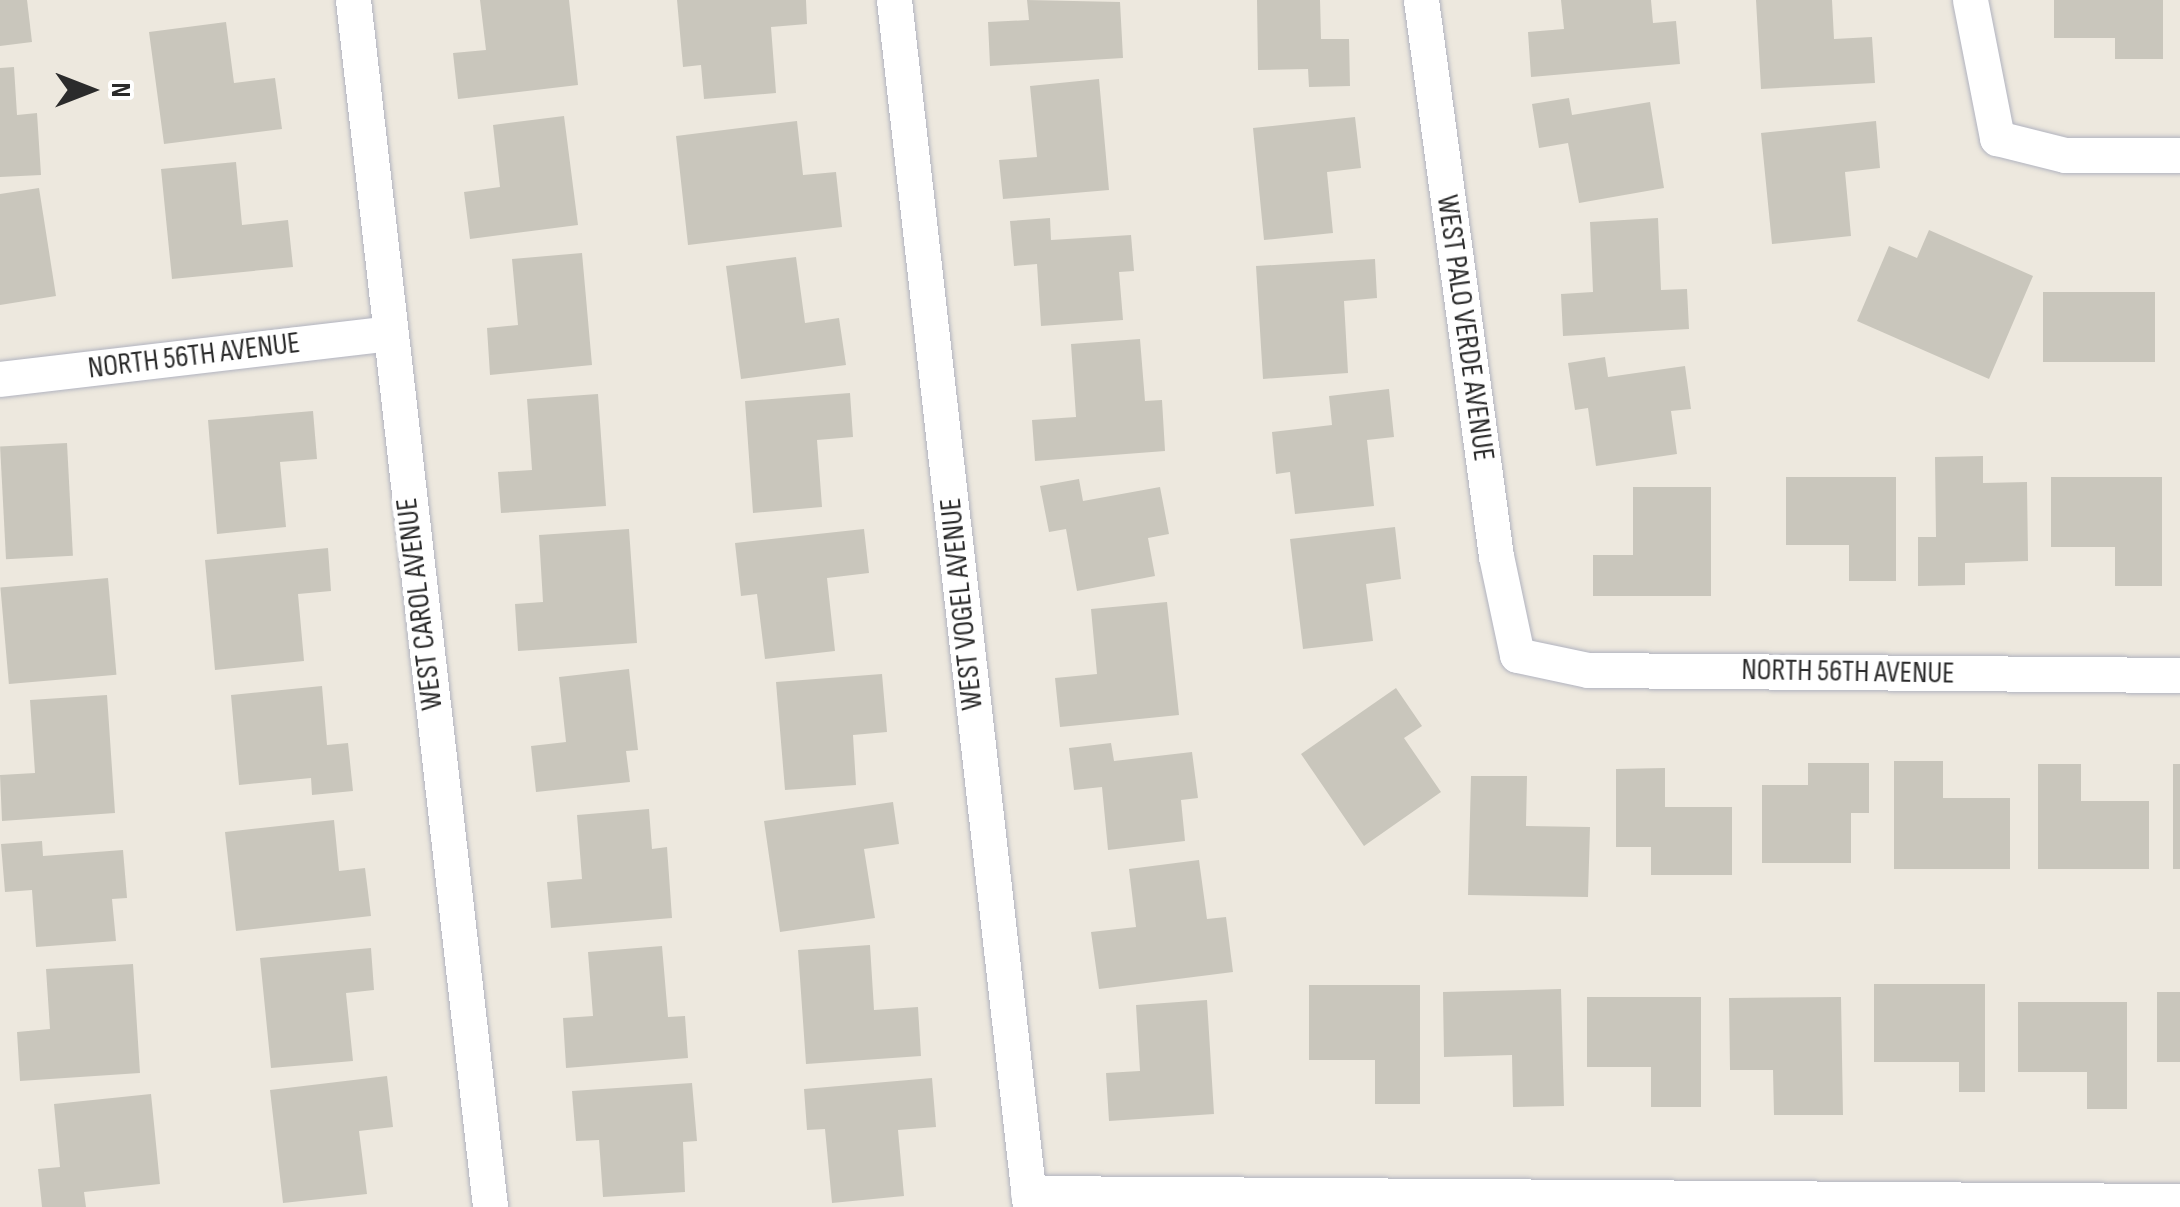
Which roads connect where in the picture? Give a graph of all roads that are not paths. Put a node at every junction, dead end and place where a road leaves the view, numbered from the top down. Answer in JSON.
{"nodes":[{"id":1,"x":353,"y":0,"type":"edge"},
{"id":2,"x":894,"y":0,"type":"edge"},
{"id":3,"x":1421,"y":0,"type":"edge"},
{"id":4,"x":1970,"y":0,"type":"edge"},
{"id":5,"x":2180,"y":155,"type":"edge"},
{"id":6,"x":389,"y":333,"type":"junction"},
{"id":7,"x":0,"y":380,"type":"edge"},
{"id":8,"x":1517,"y":655,"type":"joint"},
{"id":9,"x":2180,"y":675,"type":"edge"},
{"id":10,"x":1029,"y":1200,"type":"edge"},
{"id":11,"x":2180,"y":1202,"type":"edge"},
{"id":12,"x":490,"y":1207,"type":"edge"}],
"edges":[{"from":1,"to":6,"type":"street","name":"WEST CAROL AVENUE"},
{"from":2,"to":10,"type":"street","name":"WEST VOGEL AVENUE"},
{"from":3,"to":8,"type":"street","name":"WEST PALO VERDE AVENUE"},
{"from":4,"to":5,"type":"street"},
{"from":6,"to":7,"type":"street","name":"NORTH 56TH AVENUE"},
{"from":6,"to":12,"type":"street","name":"WEST CAROL AVENUE"},
{"from":8,"to":9,"type":"street","name":"NORTH 56TH AVENUE"},
{"from":10,"to":11,"type":"street"}]}
